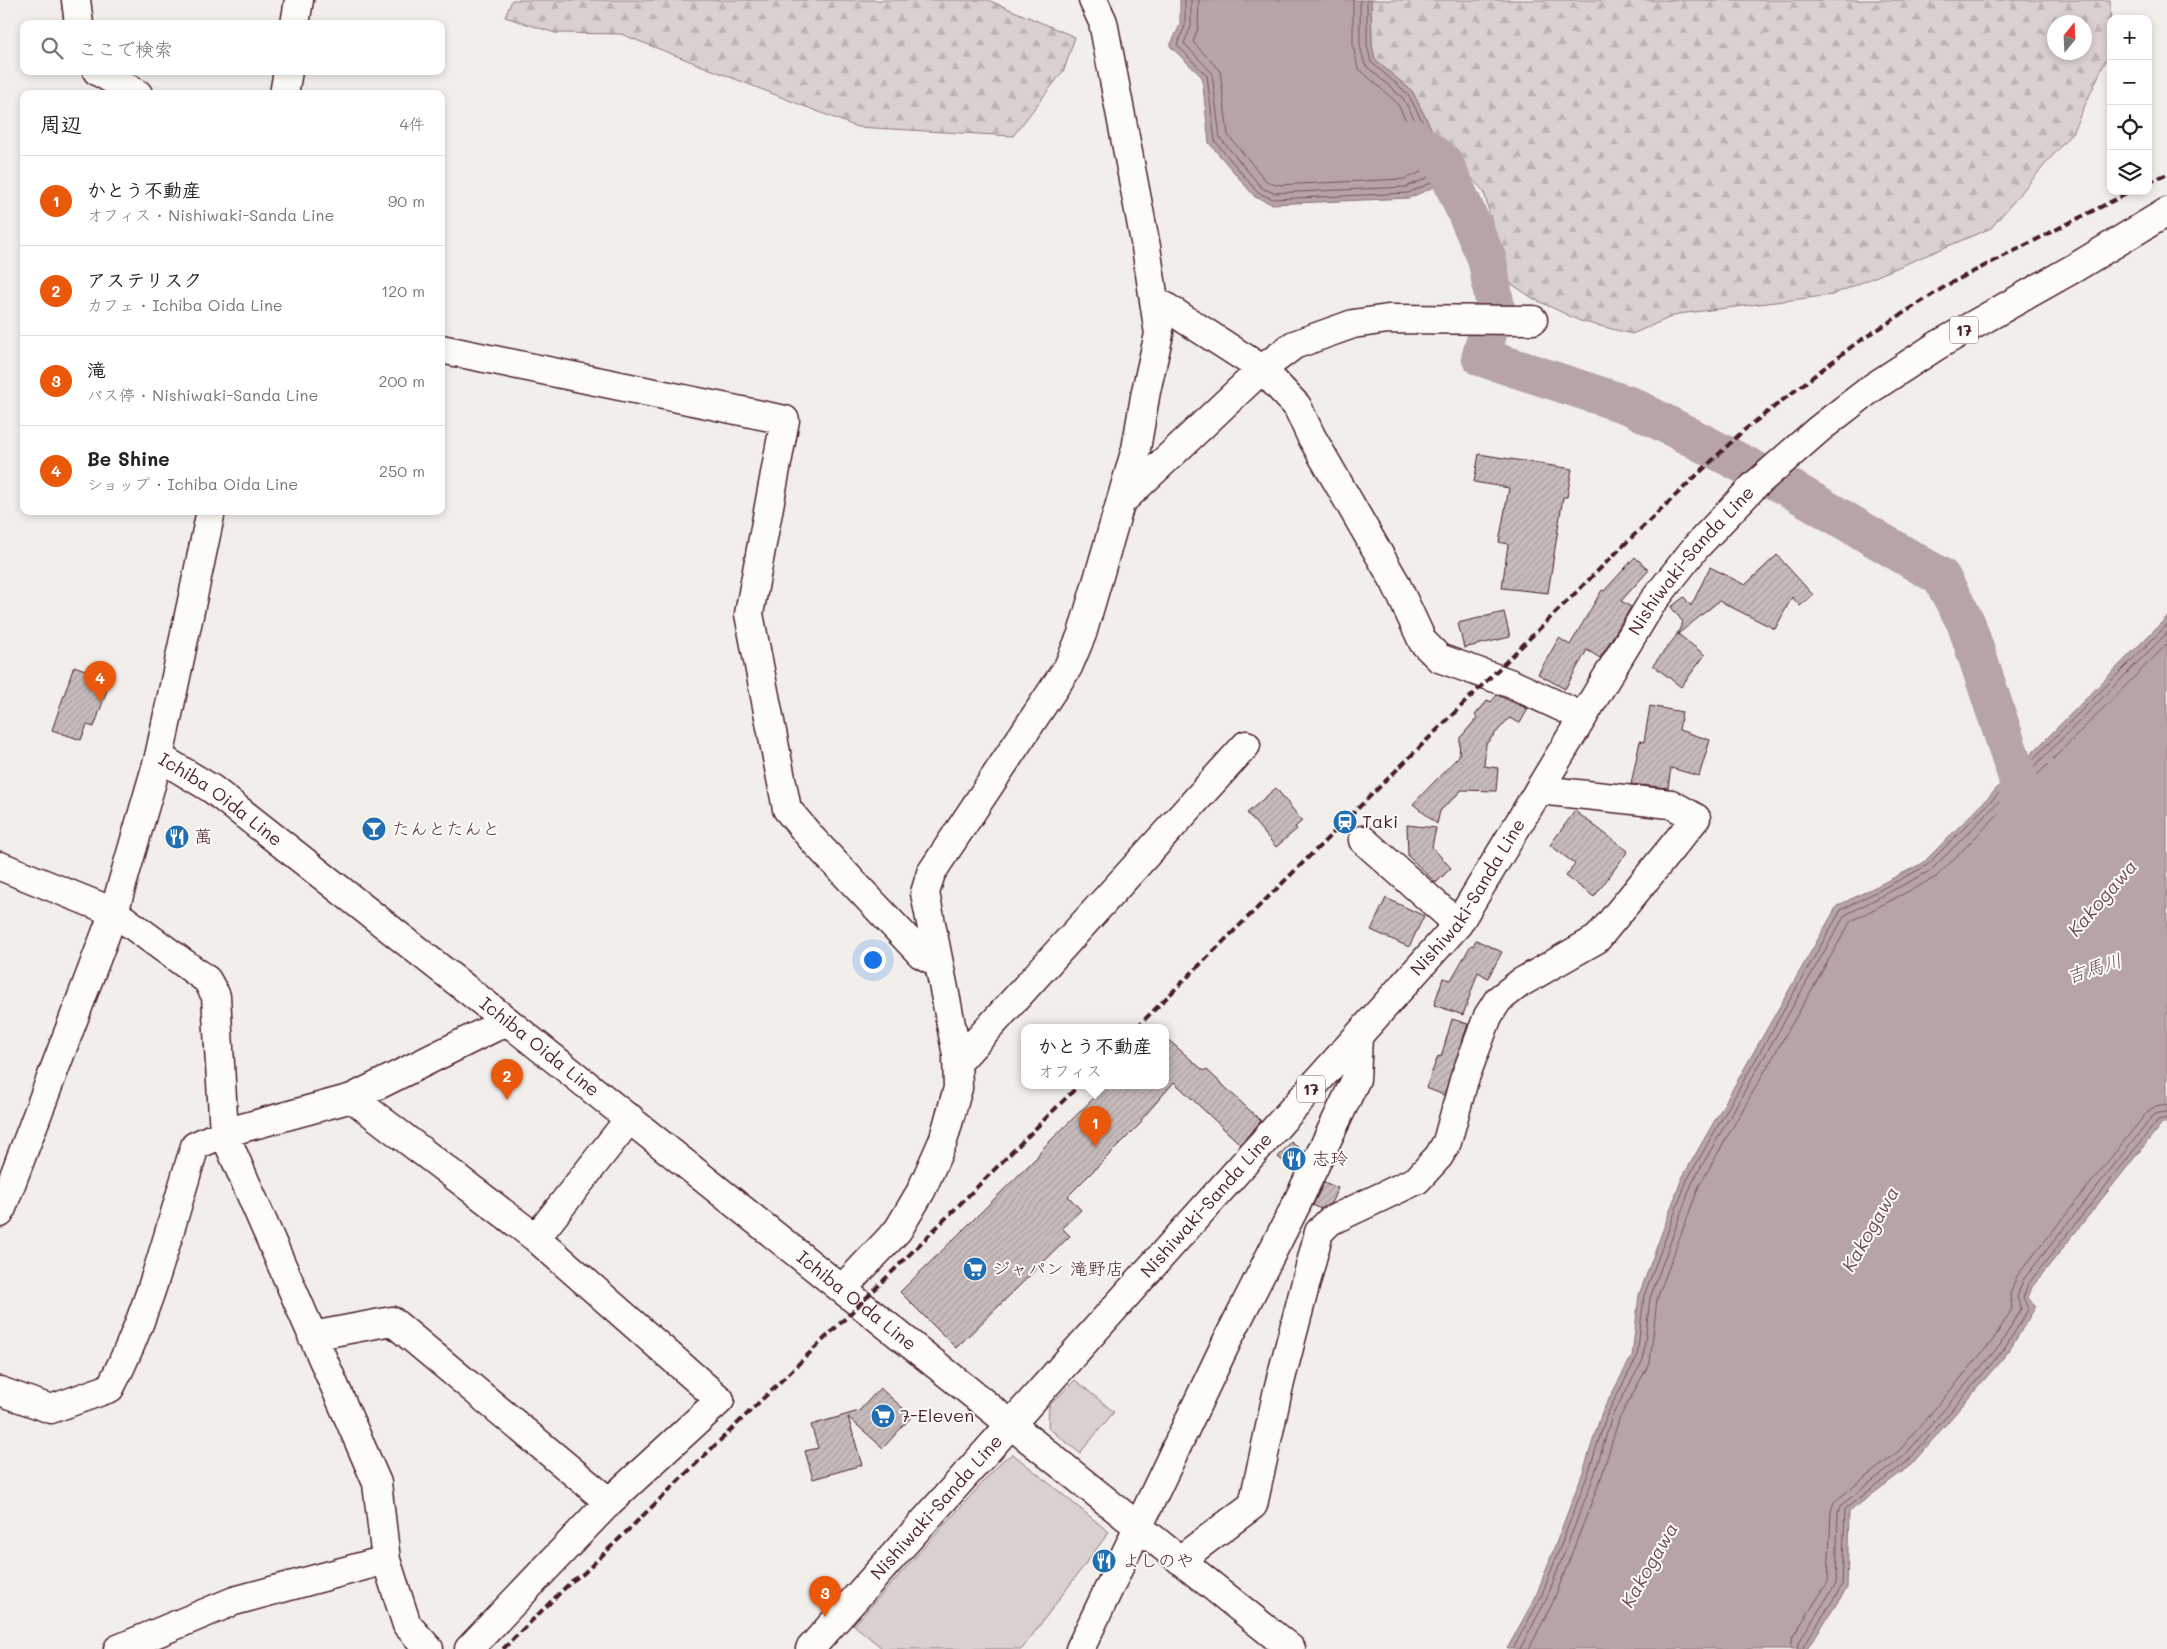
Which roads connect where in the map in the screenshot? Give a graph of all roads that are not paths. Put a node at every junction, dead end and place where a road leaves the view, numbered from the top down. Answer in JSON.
{"nodes":[{"id":1,"x":76,"y":0,"type":"edge"},
{"id":2,"x":299,"y":0,"type":"edge"},
{"id":3,"x":1093,"y":0,"type":"edge"},
{"id":4,"x":78,"y":20,"type":"edge"},
{"id":5,"x":296,"y":20,"type":"edge"},
{"id":6,"x":104,"y":75,"type":"edge"},
{"id":7,"x":287,"y":75,"type":"edge"},
{"id":8,"x":131,"y":90,"type":"edge"},
{"id":9,"x":285,"y":90,"type":"edge"},
{"id":10,"x":2167,"y":212,"type":"edge"},
{"id":11,"x":1155,"y":300,"type":"junction"},
{"id":12,"x":1533,"y":320,"type":"dead end"},
{"id":13,"x":445,"y":349,"type":"edge"},
{"id":14,"x":1262,"y":369,"type":"junction"},
{"id":15,"x":1120,"y":503,"type":"junction"},
{"id":16,"x":210,"y":515,"type":"edge"},
{"id":17,"x":1583,"y":717,"type":"junction"},
{"id":18,"x":1246,"y":745,"type":"dead end"},
{"id":19,"x":159,"y":757,"type":"junction"},
{"id":20,"x":1539,"y":790,"type":"junction"},
{"id":21,"x":1363,"y":840,"type":"dead end"},
{"id":22,"x":0,"y":866,"type":"edge"},
{"id":23,"x":114,"y":912,"type":"junction"},
{"id":24,"x":1458,"y":924,"type":"junction"},
{"id":25,"x":938,"y":963,"type":"junction"},
{"id":26,"x":507,"y":1020,"type":"junction"},
{"id":27,"x":1358,"y":1037,"type":"junction"},
{"id":28,"x":957,"y":1063,"type":"junction"},
{"id":29,"x":352,"y":1098,"type":"junction"},
{"id":30,"x":630,"y":1118,"type":"junction"},
{"id":31,"x":224,"y":1132,"type":"junction"},
{"id":32,"x":0,"y":1213,"type":"edge"},
{"id":33,"x":536,"y":1238,"type":"junction"},
{"id":34,"x":842,"y":1289,"type":"junction"},
{"id":35,"x":312,"y":1336,"type":"junction"},
{"id":36,"x":0,"y":1392,"type":"edge"},
{"id":37,"x":1011,"y":1423,"type":"junction"},
{"id":38,"x":609,"y":1502,"type":"junction"},
{"id":39,"x":1140,"y":1525,"type":"junction"},
{"id":40,"x":1181,"y":1559,"type":"junction"},
{"id":41,"x":386,"y":1560,"type":"junction"},
{"id":42,"x":118,"y":1649,"type":"edge"},
{"id":43,"x":429,"y":1649,"type":"edge"},
{"id":44,"x":469,"y":1649,"type":"edge"},
{"id":45,"x":810,"y":1649,"type":"edge"},
{"id":46,"x":1080,"y":1649,"type":"edge"},
{"id":47,"x":1292,"y":1649,"type":"edge"}],
"edges":[{"from":1,"to":4,"type":"street"},
{"from":2,"to":5,"type":"street"},
{"from":3,"to":11,"type":"street"},
{"from":6,"to":8,"type":"street"},
{"from":7,"to":9,"type":"street"},
{"from":10,"to":17,"type":"street","name":"Nishiwaki-Sanda Line","number":"17"},
{"from":11,"to":14,"type":"street"},
{"from":11,"to":15,"type":"street"},
{"from":12,"to":14,"type":"street"},
{"from":13,"to":25,"type":"street"},
{"from":14,"to":15,"type":"street"},
{"from":14,"to":17,"type":"street"},
{"from":15,"to":25,"type":"street"},
{"from":16,"to":19,"type":"street"},
{"from":17,"to":20,"type":"street","name":"Nishiwaki-Sanda Line","number":"17"},
{"from":18,"to":28,"type":"street"},
{"from":19,"to":23,"type":"street","name":"Ichiba Oida Line"},
{"from":19,"to":26,"type":"street","name":"Ichiba Oida Line"},
{"from":20,"to":24,"type":"street","name":"Nishiwaki-Sanda Line","number":"17"},
{"from":20,"to":40,"type":"street"},
{"from":21,"to":24,"type":"street"},
{"from":22,"to":23,"type":"street"},
{"from":23,"to":31,"type":"street"},
{"from":23,"to":32,"type":"street","name":"Ichiba Oida Line"},
{"from":24,"to":27,"type":"street","name":"Nishiwaki-Sanda Line","number":"17"},
{"from":25,"to":28,"type":"street"},
{"from":26,"to":29,"type":"street"},
{"from":26,"to":30,"type":"street","name":"Ichiba Oida Line"},
{"from":27,"to":37,"type":"street","name":"Nishiwaki-Sanda Line","number":"17"},
{"from":27,"to":39,"type":"street"},
{"from":28,"to":34,"type":"street"},
{"from":29,"to":31,"type":"street"},
{"from":29,"to":33,"type":"street"},
{"from":30,"to":33,"type":"street"},
{"from":30,"to":34,"type":"street","name":"Ichiba Oida Line"},
{"from":31,"to":35,"type":"street"},
{"from":31,"to":36,"type":"street"},
{"from":33,"to":38,"type":"street"},
{"from":34,"to":37,"type":"street","name":"Ichiba Oida Line"},
{"from":35,"to":38,"type":"street"},
{"from":35,"to":41,"type":"street"},
{"from":37,"to":39,"type":"street","name":"Ichiba Oida Line"},
{"from":37,"to":45,"type":"street","name":"Nishiwaki-Sanda Line","number":"17"},
{"from":38,"to":44,"type":"street"},
{"from":39,"to":40,"type":"street","name":"Ichiba Oida Line"},
{"from":39,"to":46,"type":"street"},
{"from":40,"to":47,"type":"street","name":"Ichiba Oida Line"},
{"from":41,"to":42,"type":"street"},
{"from":41,"to":43,"type":"street"}]}
